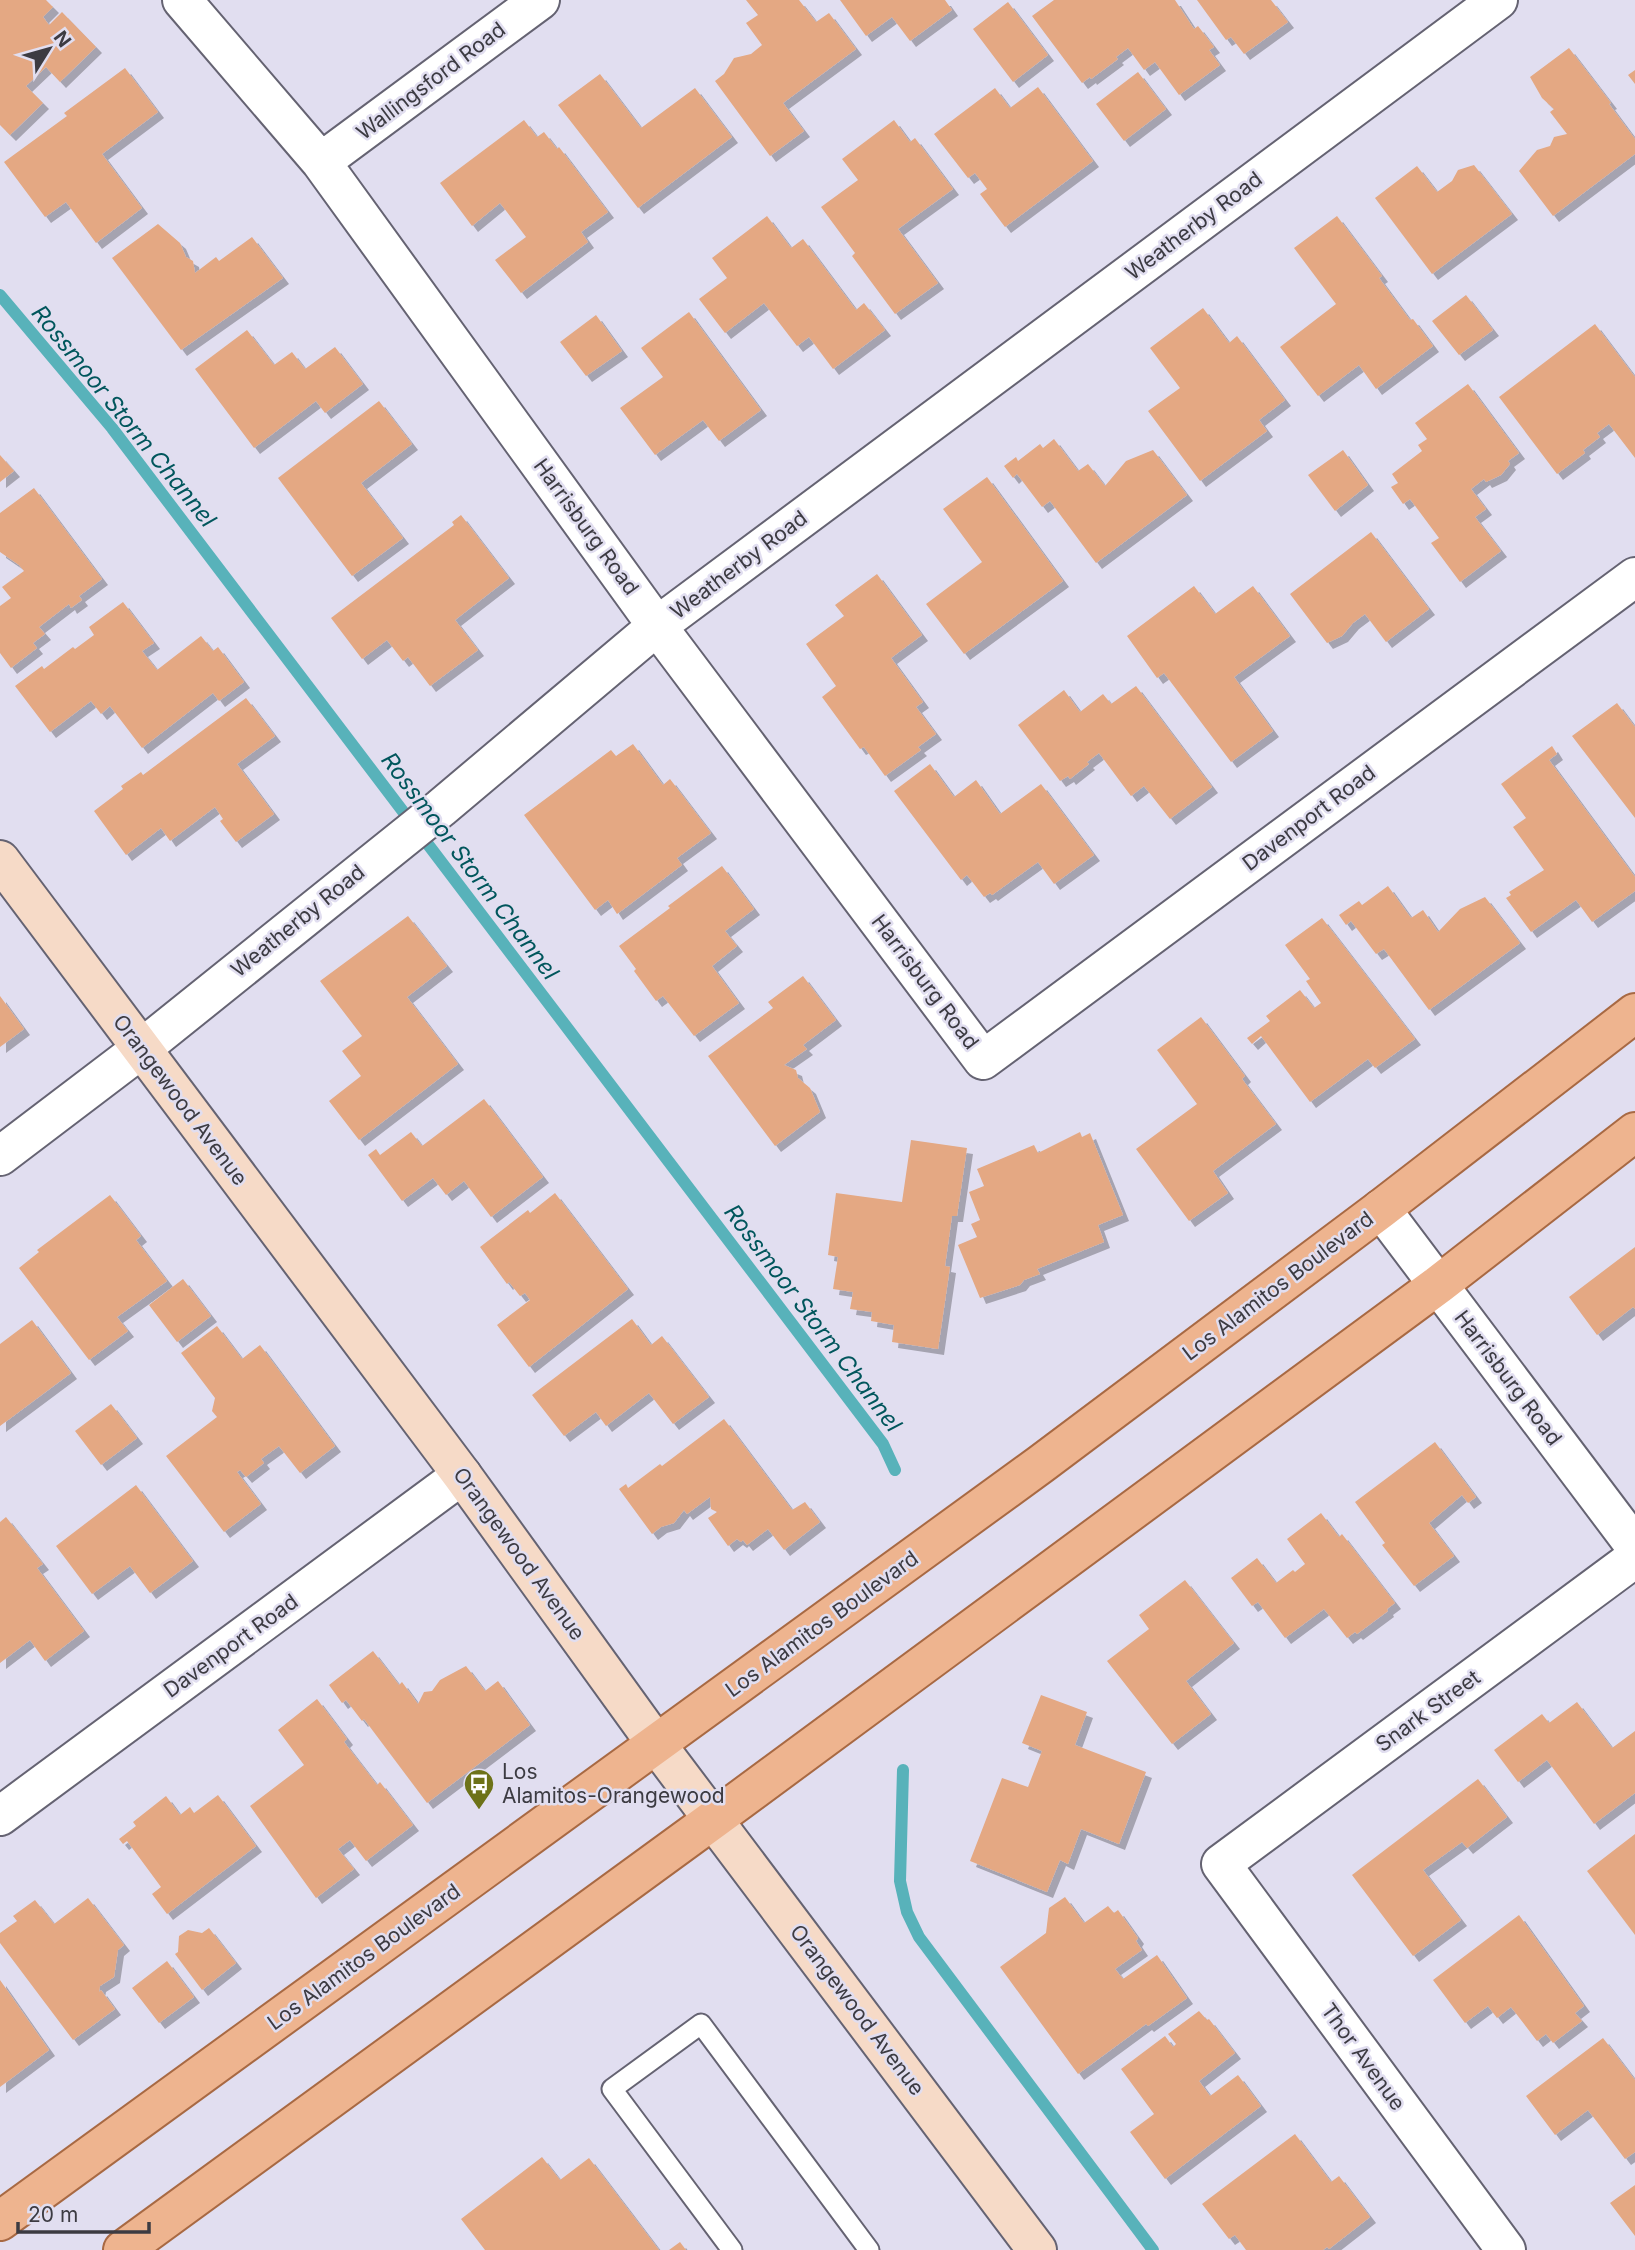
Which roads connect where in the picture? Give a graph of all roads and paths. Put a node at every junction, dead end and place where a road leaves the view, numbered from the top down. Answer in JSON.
{"nodes":[{"id":1,"x":183,"y":0,"type":"edge"},
{"id":2,"x":540,"y":0,"type":"edge"},
{"id":3,"x":1498,"y":0,"type":"edge"},
{"id":4,"x":321,"y":162,"type":"junction"},
{"id":5,"x":1635,"y":577,"type":"edge"},
{"id":6,"x":657,"y":626,"type":"junction"},
{"id":7,"x":0,"y":860,"type":"edge"},
{"id":8,"x":1635,"y":1013,"type":"edge"},
{"id":9,"x":141,"y":1049,"type":"junction"},
{"id":10,"x":983,"y":1060,"type":"joint"},
{"id":11,"x":1635,"y":1132,"type":"edge"},
{"id":12,"x":0,"y":1156,"type":"edge"},
{"id":13,"x":1381,"y":1209,"type":"junction"},
{"id":14,"x":1438,"y":1284,"type":"junction"},
{"id":15,"x":462,"y":1475,"type":"junction"},
{"id":16,"x":1635,"y":1546,"type":"edge"},
{"id":17,"x":1635,"y":1558,"type":"edge"},
{"id":18,"x":657,"y":1745,"type":"junction"},
{"id":19,"x":0,"y":1816,"type":"edge"},
{"id":20,"x":714,"y":1819,"type":"junction"},
{"id":21,"x":1221,"y":1864,"type":"joint"},
{"id":22,"x":0,"y":2221,"type":"edge"},
{"id":23,"x":123,"y":2250,"type":"edge"},
{"id":24,"x":732,"y":2250,"type":"edge"},
{"id":25,"x":869,"y":2250,"type":"edge"},
{"id":26,"x":1037,"y":2250,"type":"edge"},
{"id":27,"x":1506,"y":2250,"type":"edge"}],
"edges":[{"from":1,"to":4,"type":"street","name":"Harrisburg Road"},
{"from":2,"to":4,"type":"street","name":"Wallingsford Road"},
{"from":3,"to":6,"type":"street","name":"Weatherby Road"},
{"from":4,"to":6,"type":"street","name":"Harrisburg Road"},
{"from":5,"to":10,"type":"street","name":"Davenport Road"},
{"from":6,"to":9,"type":"street","name":"Weatherby Road"},
{"from":6,"to":10,"type":"street","name":"Harrisburg Road"},
{"from":7,"to":9,"type":"street","name":"Orangewood Avenue"},
{"from":8,"to":13,"type":"main road","name":"Los Alamitos Boulevard"},
{"from":9,"to":12,"type":"street","name":"Weatherby Road"},
{"from":9,"to":15,"type":"street","name":"Orangewood Avenue"},
{"from":11,"to":14,"type":"main road"},
{"from":13,"to":14,"type":"street","name":"Harrisburg Road"},
{"from":13,"to":18,"type":"main road","name":"Los Alamitos Boulevard"},
{"from":14,"to":16,"type":"street","name":"Harrisburg Road"},
{"from":14,"to":20,"type":"main road"},
{"from":15,"to":18,"type":"street","name":"Orangewood Avenue"},
{"from":15,"to":19,"type":"street","name":"Davenport Road"},
{"from":17,"to":21,"type":"street","name":"Snark Street"},
{"from":18,"to":20,"type":"street","name":"Orangewood Avenue"},
{"from":18,"to":22,"type":"main road","name":"Los Alamitos Boulevard"},
{"from":20,"to":23,"type":"main road"},
{"from":20,"to":26,"type":"street","name":"Orangewood Avenue"},
{"from":21,"to":27,"type":"street","name":"Thor Avenue"},
{"from":24,"to":25,"type":"lane"}]}
